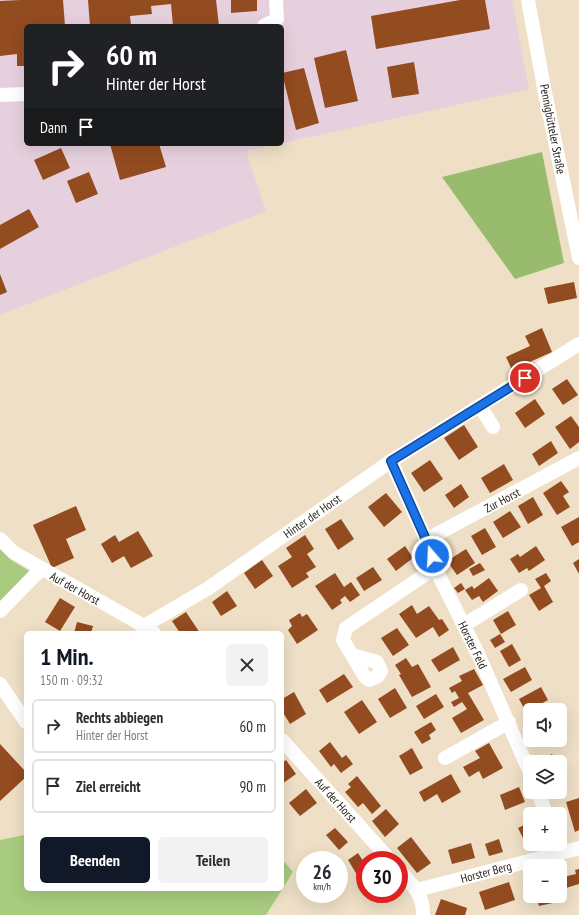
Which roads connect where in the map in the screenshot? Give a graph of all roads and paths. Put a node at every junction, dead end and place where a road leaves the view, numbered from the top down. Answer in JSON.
{"nodes":[{"id":1,"x":276,"y":0,"type":"edge"},
{"id":2,"x":528,"y":0,"type":"edge"},
{"id":3,"x":268,"y":24,"type":"edge"},
{"id":4,"x":24,"y":94,"type":"edge"},
{"id":5,"x":0,"y":95,"type":"edge"},
{"id":6,"x":579,"y":258,"type":"edge"},
{"id":7,"x":579,"y":344,"type":"edge"},
{"id":8,"x":480,"y":406,"type":"junction"},
{"id":9,"x":493,"y":427,"type":"dead end"},
{"id":10,"x":579,"y":458,"type":"edge"},
{"id":11,"x":391,"y":461,"type":"junction"},
{"id":12,"x":0,"y":539,"type":"edge"},
{"id":13,"x":428,"y":544,"type":"junction"},
{"id":14,"x":435,"y":568,"type":"junction"},
{"id":15,"x":41,"y":569,"type":"junction"},
{"id":16,"x":521,"y":590,"type":"dead end"},
{"id":17,"x":0,"y":611,"type":"edge"},
{"id":18,"x":464,"y":624,"type":"junction"},
{"id":19,"x":147,"y":631,"type":"edge"},
{"id":20,"x":352,"y":655,"type":"dead end"},
{"id":21,"x":0,"y":684,"type":"edge"},
{"id":22,"x":24,"y":719,"type":"edge"},
{"id":23,"x":509,"y":722,"type":"junction"},
{"id":24,"x":284,"y":742,"type":"edge"},
{"id":25,"x":523,"y":756,"type":"edge"},
{"id":26,"x":445,"y":758,"type":"dead end"},
{"id":27,"x":567,"y":848,"type":"edge"},
{"id":28,"x":579,"y":848,"type":"edge"},
{"id":29,"x":382,"y":851,"type":"edge"},
{"id":30,"x":548,"y":851,"type":"edge"},
{"id":31,"x":408,"y":880,"type":"edge"},
{"id":32,"x":417,"y":890,"type":"junction"},
{"id":33,"x":424,"y":915,"type":"edge"}],
"edges":[{"from":1,"to":3,"type":"street"},
{"from":2,"to":6,"type":"street","name":"Pennigbütteler Straße"},
{"from":4,"to":5,"type":"street"},
{"from":7,"to":8,"type":"street","name":"Hinter der Horst"},
{"from":8,"to":9,"type":"street"},
{"from":8,"to":11,"type":"street","name":"Hinter der Horst"},
{"from":10,"to":13,"type":"street","name":"Zur Horst"},
{"from":11,"to":13,"type":"street","name":"Horster Feld"},
{"from":11,"to":19,"type":"street","name":"Hinter der Horst"},
{"from":12,"to":15,"type":"street","name":"Auf der Horst"},
{"from":13,"to":14,"type":"street","name":"Horster Feld"},
{"from":14,"to":18,"type":"street","name":"Horster Feld"},
{"from":14,"to":20,"type":"street"},
{"from":15,"to":17,"type":"street"},
{"from":15,"to":19,"type":"street","name":"Auf der Horst"},
{"from":16,"to":18,"type":"street"},
{"from":18,"to":23,"type":"street","name":"Horster Feld"},
{"from":21,"to":22,"type":"street"},
{"from":23,"to":25,"type":"street","name":"Horster Feld"},
{"from":23,"to":26,"type":"street"},
{"from":24,"to":29,"type":"street","name":"Auf der Horst"},
{"from":27,"to":28,"type":"street","name":"Horster Berg"},
{"from":30,"to":32,"type":"street","name":"Horster Berg"},
{"from":31,"to":32,"type":"street"},
{"from":32,"to":33,"type":"street"}]}
